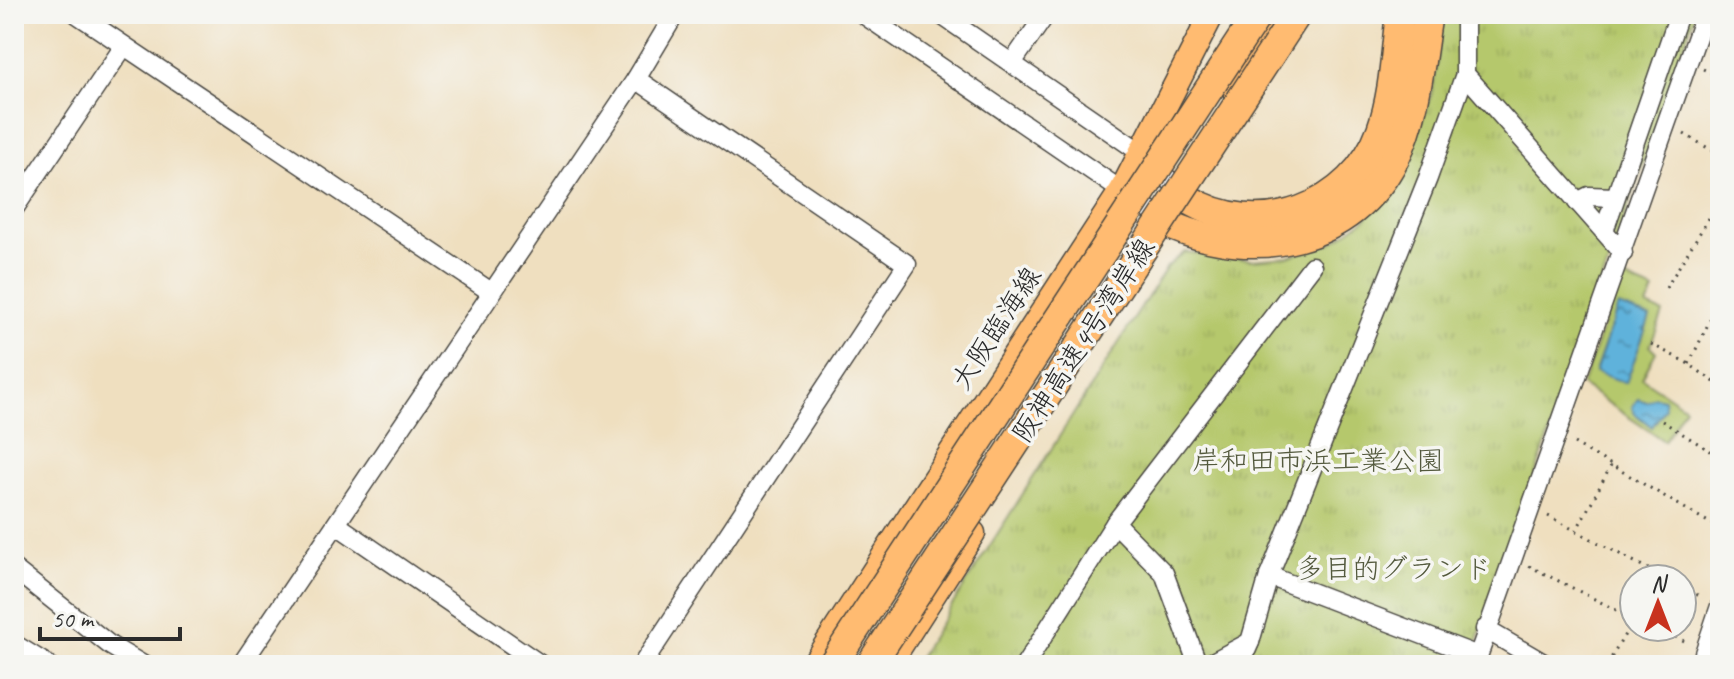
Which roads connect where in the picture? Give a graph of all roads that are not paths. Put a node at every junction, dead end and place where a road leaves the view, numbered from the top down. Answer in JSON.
{"nodes":[{"id":1,"x":77,"y":14,"type":"edge"},
{"id":2,"x":675,"y":14,"type":"edge"},
{"id":3,"x":863,"y":14,"type":"edge"},
{"id":4,"x":940,"y":14,"type":"edge"},
{"id":5,"x":1046,"y":14,"type":"edge"},
{"id":6,"x":1212,"y":14,"type":"edge"},
{"id":7,"x":1258,"y":14,"type":"edge"},
{"id":8,"x":1266,"y":14,"type":"edge"},
{"id":9,"x":1297,"y":14,"type":"edge"},
{"id":10,"x":1400,"y":14,"type":"edge"},
{"id":11,"x":1428,"y":14,"type":"edge"},
{"id":12,"x":1465,"y":14,"type":"edge"},
{"id":13,"x":1679,"y":14,"type":"edge"},
{"id":14,"x":1705,"y":14,"type":"edge"},
{"id":15,"x":124,"y":46,"type":"junction"},
{"id":16,"x":1012,"y":63,"type":"junction"},
{"id":17,"x":1465,"y":74,"type":"junction"},
{"id":18,"x":636,"y":79,"type":"junction"},
{"id":19,"x":1140,"y":152,"type":"junction"},
{"id":20,"x":1122,"y":190,"type":"junction"},
{"id":21,"x":1614,"y":197,"type":"junction"},
{"id":22,"x":1188,"y":199,"type":"junction"},
{"id":23,"x":1577,"y":202,"type":"junction"},
{"id":24,"x":14,"y":209,"type":"edge"},
{"id":25,"x":1172,"y":226,"type":"junction"},
{"id":26,"x":1604,"y":231,"type":"junction"},
{"id":27,"x":1623,"y":253,"type":"junction"},
{"id":28,"x":1312,"y":266,"type":"dead end"},
{"id":29,"x":491,"y":292,"type":"junction"},
{"id":30,"x":1115,"y":523,"type":"junction"},
{"id":31,"x":337,"y":525,"type":"junction"},
{"id":32,"x":14,"y":569,"type":"edge"},
{"id":33,"x":1269,"y":576,"type":"junction"},
{"id":34,"x":1719,"y":612,"type":"edge"},
{"id":35,"x":1485,"y":629,"type":"junction"},
{"id":36,"x":1250,"y":642,"type":"junction"},
{"id":37,"x":14,"y":644,"type":"edge"},
{"id":38,"x":1706,"y":659,"type":"edge"},
{"id":39,"x":1476,"y":660,"type":"edge"},
{"id":40,"x":48,"y":665,"type":"edge"},
{"id":41,"x":143,"y":665,"type":"edge"},
{"id":42,"x":241,"y":665,"type":"edge"},
{"id":43,"x":541,"y":665,"type":"edge"},
{"id":44,"x":642,"y":665,"type":"edge"},
{"id":45,"x":813,"y":665,"type":"edge"},
{"id":46,"x":832,"y":665,"type":"edge"},
{"id":47,"x":870,"y":665,"type":"edge"},
{"id":48,"x":888,"y":665,"type":"edge"},
{"id":49,"x":1025,"y":665,"type":"edge"},
{"id":50,"x":1198,"y":665,"type":"edge"},
{"id":51,"x":1207,"y":665,"type":"edge"},
{"id":52,"x":1240,"y":665,"type":"edge"},
{"id":53,"x":1547,"y":665,"type":"edge"}],
"edges":[{"from":1,"to":15,"type":"street"},
{"from":2,"to":18,"type":"street"},
{"from":3,"to":20,"type":"street"},
{"from":4,"to":16,"type":"street"},
{"from":5,"to":16,"type":"street"},
{"from":6,"to":19,"type":"main road","name":"大阪臨海線"},
{"from":7,"to":46,"type":"highway","name":"阪神高速4号湾岸線","bridge":true},
{"from":8,"to":22,"type":"main road"},
{"from":9,"to":47,"type":"highway","name":"阪神高速4号湾岸線","bridge":true},
{"from":10,"to":22,"type":"highway"},
{"from":11,"to":25,"type":"highway"},
{"from":12,"to":17,"type":"street"},
{"from":13,"to":21,"type":"street"},
{"from":14,"to":27,"type":"street"},
{"from":15,"to":24,"type":"street"},
{"from":15,"to":29,"type":"street"},
{"from":16,"to":19,"type":"street"},
{"from":17,"to":23,"type":"street"},
{"from":17,"to":33,"type":"street"},
{"from":18,"to":29,"type":"street"},
{"from":18,"to":44,"type":"street"},
{"from":19,"to":20,"type":"main road","name":"大阪臨海線"},
{"from":19,"to":22,"type":"street"},
{"from":20,"to":25,"type":"street"},
{"from":20,"to":45,"type":"main road","name":"大阪臨海線"},
{"from":21,"to":23,"type":"street"},
{"from":21,"to":26,"type":"street"},
{"from":22,"to":25,"type":"main road"},
{"from":23,"to":26,"type":"street"},
{"from":25,"to":48,"type":"main road"},
{"from":26,"to":27,"type":"street"},
{"from":27,"to":35,"type":"street"},
{"from":28,"to":30,"type":"street"},
{"from":29,"to":31,"type":"street"},
{"from":30,"to":49,"type":"street"},
{"from":30,"to":50,"type":"street"},
{"from":31,"to":42,"type":"street"},
{"from":31,"to":43,"type":"street"},
{"from":32,"to":41,"type":"street"},
{"from":33,"to":36,"type":"street"},
{"from":33,"to":39,"type":"street"},
{"from":34,"to":38,"type":"street"},
{"from":35,"to":39,"type":"street"},
{"from":35,"to":53,"type":"street"},
{"from":36,"to":51,"type":"street"},
{"from":36,"to":52,"type":"street"},
{"from":37,"to":40,"type":"street"}]}
